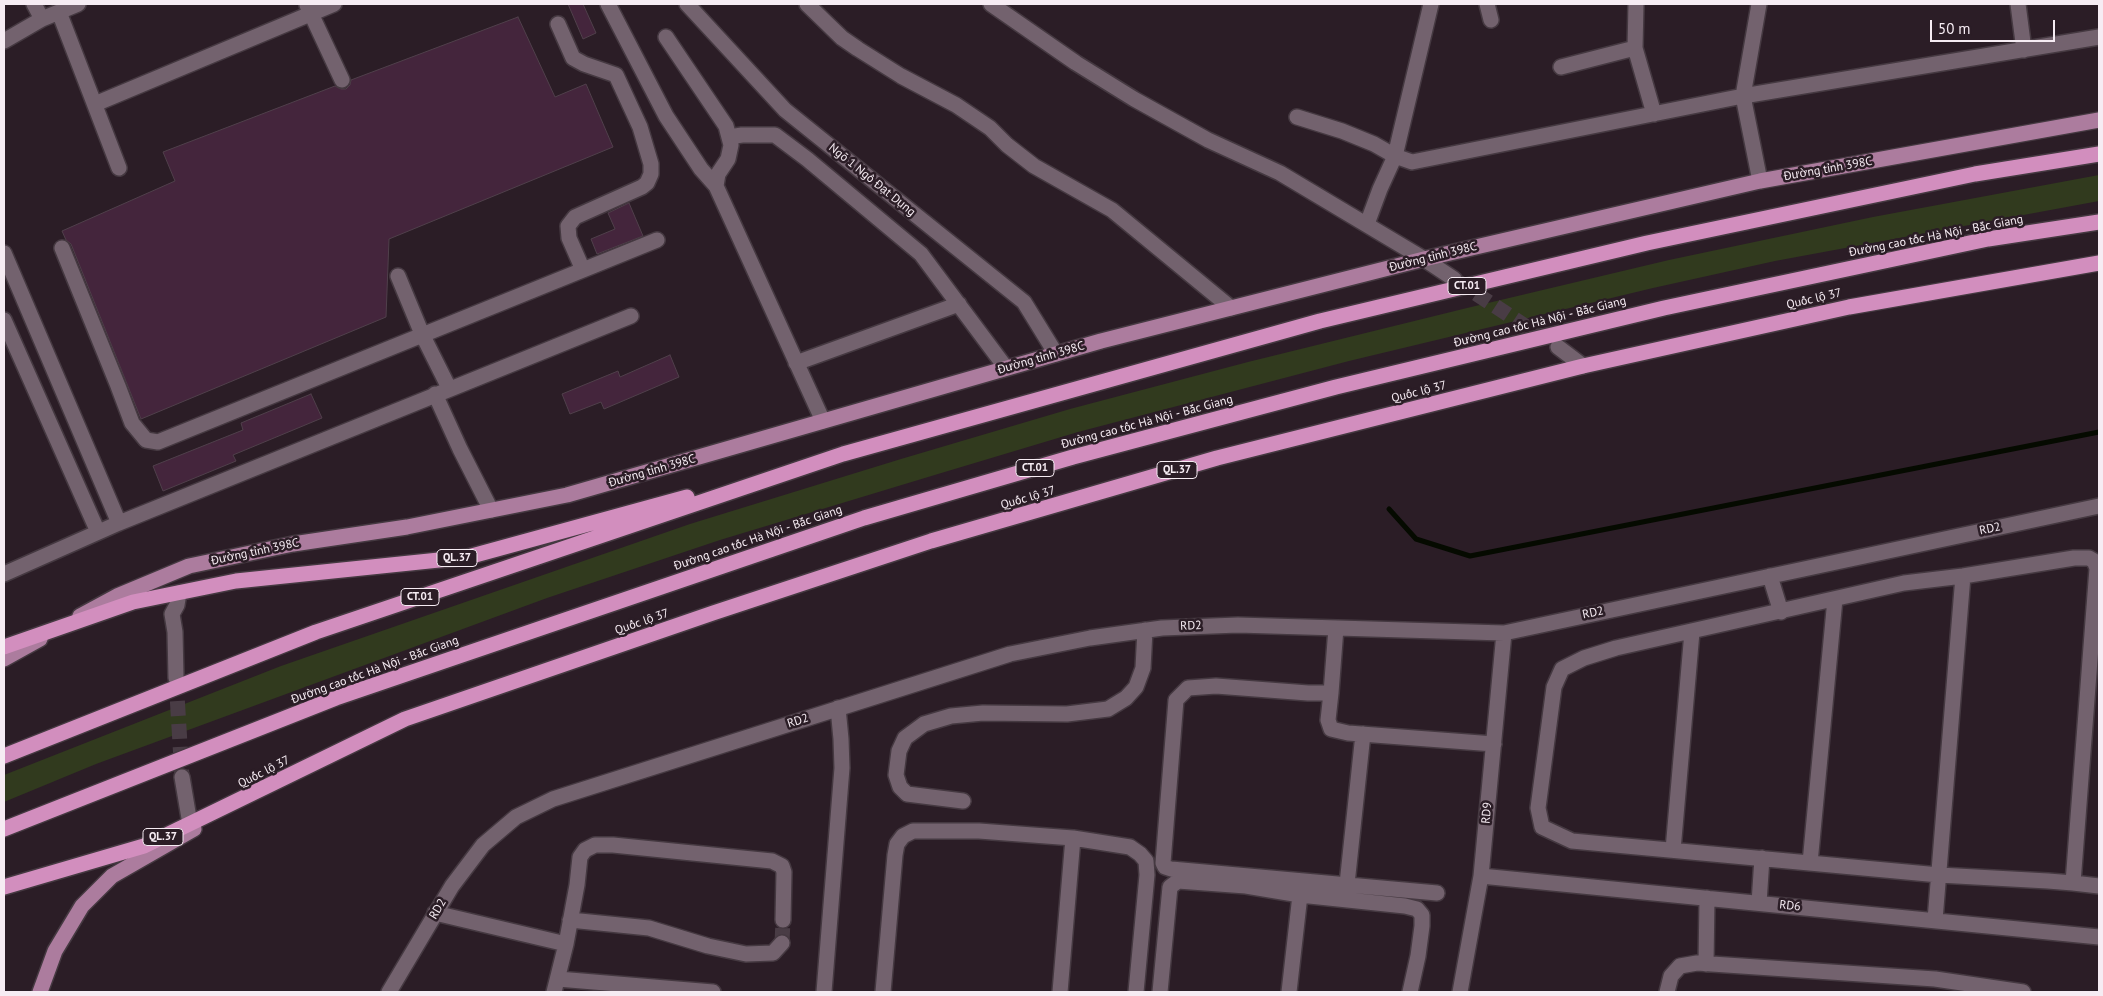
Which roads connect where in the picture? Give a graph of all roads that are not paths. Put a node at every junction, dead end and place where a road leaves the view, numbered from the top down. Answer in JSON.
{"nodes":[{"id":1,"x":34,"y":4,"type":"edge"},
{"id":2,"x":78,"y":4,"type":"edge"},
{"id":3,"x":334,"y":4,"type":"edge"},
{"id":4,"x":608,"y":4,"type":"edge"},
{"id":5,"x":687,"y":4,"type":"edge"},
{"id":6,"x":807,"y":4,"type":"edge"},
{"id":7,"x":992,"y":4,"type":"edge"},
{"id":8,"x":1431,"y":4,"type":"edge"},
{"id":9,"x":1487,"y":4,"type":"edge"},
{"id":10,"x":1636,"y":4,"type":"edge"},
{"id":11,"x":1759,"y":4,"type":"edge"},
{"id":12,"x":2018,"y":4,"type":"edge"},
{"id":13,"x":309,"y":8,"type":"edge"},
{"id":14,"x":59,"y":12,"type":"junction"},
{"id":15,"x":42,"y":19,"type":"junction"},
{"id":16,"x":1491,"y":20,"type":"dead end"},
{"id":17,"x":558,"y":24,"type":"dead end"},
{"id":18,"x":666,"y":37,"type":"dead end"},
{"id":19,"x":2099,"y":37,"type":"edge"},
{"id":20,"x":4,"y":41,"type":"edge"},
{"id":21,"x":1635,"y":48,"type":"junction"},
{"id":22,"x":2024,"y":50,"type":"junction"},
{"id":23,"x":1561,"y":67,"type":"dead end"},
{"id":24,"x":342,"y":80,"type":"dead end"},
{"id":25,"x":1743,"y":96,"type":"junction"},
{"id":26,"x":95,"y":104,"type":"junction"},
{"id":27,"x":1654,"y":114,"type":"junction"},
{"id":28,"x":1296,"y":116,"type":"dead end"},
{"id":29,"x":2099,"y":120,"type":"edge"},
{"id":30,"x":729,"y":137,"type":"junction"},
{"id":31,"x":2099,"y":154,"type":"edge"},
{"id":32,"x":1395,"y":156,"type":"junction"},
{"id":33,"x":119,"y":168,"type":"dead end"},
{"id":34,"x":1760,"y":181,"type":"junction"},
{"id":35,"x":716,"y":186,"type":"junction"},
{"id":36,"x":2099,"y":222,"type":"edge"},
{"id":37,"x":1367,"y":224,"type":"junction"},
{"id":38,"x":656,"y":240,"type":"dead end"},
{"id":39,"x":62,"y":248,"type":"dead end"},
{"id":40,"x":4,"y":253,"type":"edge"},
{"id":41,"x":1424,"y":259,"type":"junction"},
{"id":42,"x":2099,"y":263,"type":"edge"},
{"id":43,"x":583,"y":270,"type":"junction"},
{"id":44,"x":398,"y":276,"type":"dead end"},
{"id":45,"x":1454,"y":279,"type":"tunnel mouth"},
{"id":46,"x":959,"y":304,"type":"junction"},
{"id":47,"x":1231,"y":308,"type":"junction"},
{"id":48,"x":631,"y":316,"type":"dead end"},
{"id":49,"x":4,"y":320,"type":"edge"},
{"id":50,"x":422,"y":334,"type":"junction"},
{"id":51,"x":1558,"y":347,"type":"tunnel mouth"},
{"id":52,"x":1056,"y":354,"type":"junction"},
{"id":53,"x":796,"y":363,"type":"junction"},
{"id":54,"x":1583,"y":366,"type":"junction"},
{"id":55,"x":1006,"y":368,"type":"junction"},
{"id":56,"x":449,"y":388,"type":"junction"},
{"id":57,"x":823,"y":420,"type":"junction"},
{"id":58,"x":843,"y":454,"type":"junction"},
{"id":59,"x":2099,"y":506,"type":"edge"},
{"id":60,"x":491,"y":510,"type":"junction"},
{"id":61,"x":119,"y":523,"type":"junction"},
{"id":62,"x":98,"y":532,"type":"junction"},
{"id":63,"x":4,"y":574,"type":"edge"},
{"id":64,"x":1770,"y":576,"type":"junction"},
{"id":65,"x":1963,"y":576,"type":"junction"},
{"id":66,"x":179,"y":593,"type":"junction"},
{"id":67,"x":1835,"y":599,"type":"junction"},
{"id":68,"x":1781,"y":612,"type":"junction"},
{"id":69,"x":64,"y":625,"type":"junction"},
{"id":70,"x":1336,"y":628,"type":"junction"},
{"id":71,"x":1145,"y":630,"type":"junction"},
{"id":72,"x":1504,"y":632,"type":"junction"},
{"id":73,"x":1692,"y":632,"type":"junction"},
{"id":74,"x":4,"y":647,"type":"edge"},
{"id":75,"x":4,"y":659,"type":"edge"},
{"id":76,"x":176,"y":678,"type":"tunnel mouth"},
{"id":77,"x":2093,"y":691,"type":"edge"},
{"id":78,"x":1331,"y":692,"type":"junction"},
{"id":79,"x":838,"y":708,"type":"junction"},
{"id":80,"x":1363,"y":734,"type":"junction"},
{"id":81,"x":1494,"y":744,"type":"junction"},
{"id":82,"x":4,"y":756,"type":"edge"},
{"id":83,"x":182,"y":777,"type":"tunnel mouth"},
{"id":84,"x":284,"y":778,"type":"junction"},
{"id":85,"x":963,"y":801,"type":"dead end"},
{"id":86,"x":190,"y":824,"type":"junction"},
{"id":87,"x":4,"y":829,"type":"edge"},
{"id":88,"x":1073,"y":838,"type":"junction"},
{"id":89,"x":1673,"y":850,"type":"junction"},
{"id":90,"x":1762,"y":858,"type":"junction"},
{"id":91,"x":1810,"y":863,"type":"junction"},
{"id":92,"x":1939,"y":875,"type":"junction"},
{"id":93,"x":1482,"y":876,"type":"junction"},
{"id":94,"x":2073,"y":883,"type":"junction"},
{"id":95,"x":1347,"y":884,"type":"junction"},
{"id":96,"x":2099,"y":886,"type":"edge"},
{"id":97,"x":4,"y":887,"type":"edge"},
{"id":98,"x":1437,"y":893,"type":"dead end"},
{"id":99,"x":1300,"y":895,"type":"junction"},
{"id":100,"x":1707,"y":898,"type":"junction"},
{"id":101,"x":1759,"y":903,"type":"junction"},
{"id":102,"x":435,"y":913,"type":"junction"},
{"id":103,"x":570,"y":920,"type":"junction"},
{"id":104,"x":783,"y":920,"type":"tunnel mouth"},
{"id":105,"x":1935,"y":920,"type":"junction"},
{"id":106,"x":2099,"y":937,"type":"edge"},
{"id":107,"x":782,"y":943,"type":"dead end"},
{"id":108,"x":566,"y":944,"type":"junction"},
{"id":109,"x":1706,"y":964,"type":"junction"},
{"id":110,"x":556,"y":986,"type":"edge"},
{"id":111,"x":1934,"y":986,"type":"edge"},
{"id":112,"x":40,"y":992,"type":"edge"},
{"id":113,"x":389,"y":992,"type":"edge"},
{"id":114,"x":713,"y":992,"type":"edge"},
{"id":115,"x":824,"y":992,"type":"edge"},
{"id":116,"x":883,"y":992,"type":"edge"},
{"id":117,"x":1060,"y":992,"type":"edge"},
{"id":118,"x":1136,"y":992,"type":"edge"},
{"id":119,"x":1160,"y":992,"type":"edge"},
{"id":120,"x":1289,"y":992,"type":"edge"},
{"id":121,"x":1410,"y":992,"type":"edge"},
{"id":122,"x":1460,"y":992,"type":"edge"},
{"id":123,"x":1667,"y":992,"type":"edge"},
{"id":124,"x":2023,"y":992,"type":"edge"}],
"edges":[{"from":1,"to":15,"type":"street"},
{"from":2,"to":14,"type":"street"},
{"from":3,"to":13,"type":"street"},
{"from":4,"to":35,"type":"street"},
{"from":5,"to":52,"type":"street","name":"Ngõ 1 Ngô Đạt Dụng"},
{"from":6,"to":47,"type":"street"},
{"from":7,"to":37,"type":"street"},
{"from":8,"to":32,"type":"street"},
{"from":9,"to":16,"type":"street"},
{"from":10,"to":21,"type":"street"},
{"from":11,"to":25,"type":"street"},
{"from":12,"to":22,"type":"street"},
{"from":13,"to":24,"type":"street"},
{"from":13,"to":26,"type":"street"},
{"from":14,"to":15,"type":"street"},
{"from":14,"to":26,"type":"street"},
{"from":15,"to":20,"type":"street"},
{"from":17,"to":43,"type":"street"},
{"from":18,"to":30,"type":"street"},
{"from":19,"to":22,"type":"street"},
{"from":21,"to":23,"type":"street"},
{"from":21,"to":27,"type":"street"},
{"from":22,"to":25,"type":"street"},
{"from":25,"to":27,"type":"street"},
{"from":25,"to":34,"type":"street"},
{"from":26,"to":33,"type":"street"},
{"from":27,"to":32,"type":"street"},
{"from":28,"to":32,"type":"street"},
{"from":29,"to":34,"type":"main road","name":"Đường tỉnh 398C"},
{"from":30,"to":35,"type":"street"},
{"from":30,"to":46,"type":"street"},
{"from":31,"to":58,"type":"highway","number":"CT.01"},
{"from":32,"to":37,"type":"street"},
{"from":34,"to":41,"type":"main road","name":"Đường tỉnh 398C"},
{"from":35,"to":53,"type":"street"},
{"from":36,"to":87,"type":"highway","name":"Đường cao tốc Hà Nội - Bắc Giang","number":"CT.01"},
{"from":37,"to":41,"type":"street"},
{"from":38,"to":43,"type":"street"},
{"from":39,"to":50,"type":"street"},
{"from":40,"to":61,"type":"street"},
{"from":41,"to":45,"type":"street"},
{"from":41,"to":47,"type":"main road","name":"Đường tỉnh 398C"},
{"from":42,"to":54,"type":"highway","name":"Quốc lộ 37","number":"QL.37"},
{"from":43,"to":50,"type":"street"},
{"from":44,"to":50,"type":"street"},
{"from":46,"to":53,"type":"street"},
{"from":46,"to":55,"type":"street"},
{"from":47,"to":52,"type":"main road","name":"Đường tỉnh 398C"},
{"from":48,"to":56,"type":"street"},
{"from":49,"to":62,"type":"street"},
{"from":50,"to":56,"type":"street"},
{"from":51,"to":54,"type":"street"},
{"from":52,"to":55,"type":"main road","name":"Đường tỉnh 398C"},
{"from":53,"to":57,"type":"street"},
{"from":54,"to":84,"type":"highway","name":"Quốc lộ 37","number":"QL.37"},
{"from":55,"to":57,"type":"main road","name":"Đường tỉnh 398C"},
{"from":56,"to":60,"type":"street"},
{"from":56,"to":61,"type":"street"},
{"from":57,"to":60,"type":"main road","name":"Đường tỉnh 398C"},
{"from":58,"to":66,"type":"highway","number":"QL.37"},
{"from":58,"to":82,"type":"highway","number":"CT.01"},
{"from":59,"to":64,"type":"street","name":"RD2"},
{"from":60,"to":69,"type":"main road","name":"Đường tỉnh 398C"},
{"from":61,"to":62,"type":"street"},
{"from":62,"to":63,"type":"street"},
{"from":64,"to":68,"type":"street"},
{"from":64,"to":72,"type":"street","name":"RD2"},
{"from":65,"to":67,"type":"street"},
{"from":65,"to":77,"type":"street"},
{"from":65,"to":92,"type":"street"},
{"from":66,"to":69,"type":"highway","number":"QL.37"},
{"from":66,"to":76,"type":"street"},
{"from":67,"to":68,"type":"street"},
{"from":67,"to":91,"type":"street"},
{"from":68,"to":73,"type":"street"},
{"from":69,"to":74,"type":"highway","number":"QL.37"},
{"from":69,"to":75,"type":"main road","name":"Đường tỉnh 398C"},
{"from":70,"to":71,"type":"street","name":"RD2"},
{"from":70,"to":72,"type":"street","name":"RD2"},
{"from":70,"to":78,"type":"street"},
{"from":71,"to":79,"type":"street","name":"RD2"},
{"from":71,"to":85,"type":"street"},
{"from":72,"to":81,"type":"street","name":"RD9"},
{"from":73,"to":89,"type":"street"},
{"from":73,"to":89,"type":"street"},
{"from":77,"to":94,"type":"street"},
{"from":78,"to":80,"type":"street"},
{"from":78,"to":95,"type":"street"},
{"from":79,"to":102,"type":"street","name":"RD2"},
{"from":79,"to":115,"type":"street"},
{"from":80,"to":81,"type":"street"},
{"from":80,"to":95,"type":"street"},
{"from":81,"to":93,"type":"street","name":"RD9"},
{"from":83,"to":86,"type":"street"},
{"from":84,"to":86,"type":"highway","name":"Quốc lộ 37","number":"QL.37"},
{"from":84,"to":112,"type":"main road"},
{"from":86,"to":97,"type":"highway","name":"Quốc lộ 37","number":"QL.37"},
{"from":88,"to":116,"type":"street"},
{"from":88,"to":117,"type":"street"},
{"from":88,"to":118,"type":"street"},
{"from":89,"to":90,"type":"street"},
{"from":90,"to":91,"type":"street"},
{"from":90,"to":101,"type":"street"},
{"from":91,"to":92,"type":"street"},
{"from":92,"to":94,"type":"street"},
{"from":92,"to":105,"type":"street"},
{"from":93,"to":100,"type":"street","name":"RD6"},
{"from":93,"to":122,"type":"street","name":"RD9"},
{"from":94,"to":96,"type":"street"},
{"from":95,"to":98,"type":"street"},
{"from":99,"to":119,"type":"street"},
{"from":99,"to":120,"type":"street"},
{"from":99,"to":121,"type":"street"},
{"from":100,"to":101,"type":"street","name":"RD6"},
{"from":100,"to":109,"type":"street"},
{"from":101,"to":105,"type":"street","name":"RD6"},
{"from":102,"to":108,"type":"street"},
{"from":102,"to":113,"type":"street","name":"RD2"},
{"from":103,"to":104,"type":"street"},
{"from":103,"to":107,"type":"street"},
{"from":103,"to":108,"type":"street"},
{"from":105,"to":106,"type":"street","name":"RD6"},
{"from":108,"to":110,"type":"street"},
{"from":109,"to":111,"type":"street"},
{"from":109,"to":123,"type":"street"},
{"from":110,"to":114,"type":"street"},
{"from":111,"to":124,"type":"street"}]}
